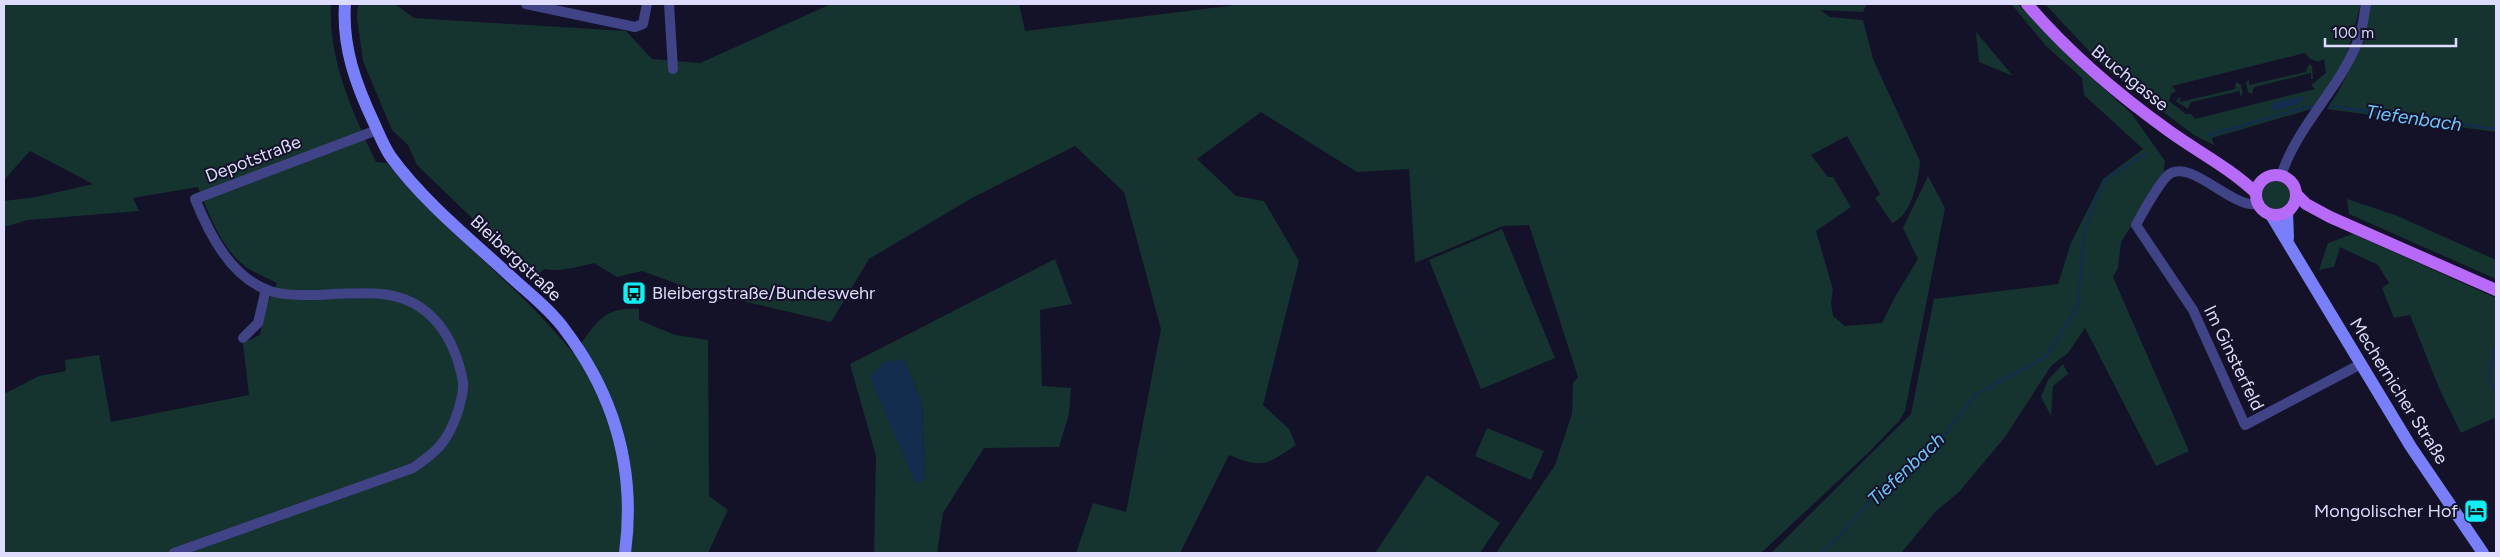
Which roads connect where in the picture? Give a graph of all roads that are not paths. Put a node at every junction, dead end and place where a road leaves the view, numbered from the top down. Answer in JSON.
{"nodes":[{"id":1,"x":345,"y":4,"type":"edge"},
{"id":2,"x":526,"y":4,"type":"edge"},
{"id":3,"x":647,"y":4,"type":"edge"},
{"id":4,"x":669,"y":4,"type":"edge"},
{"id":5,"x":2027,"y":4,"type":"edge"},
{"id":6,"x":2366,"y":4,"type":"edge"},
{"id":7,"x":673,"y":69,"type":"dead end"},
{"id":8,"x":377,"y":130,"type":"junction"},
{"id":9,"x":2222,"y":166,"type":"junction"},
{"id":10,"x":2281,"y":176,"type":"junction"},
{"id":11,"x":2264,"y":179,"type":"junction"},
{"id":12,"x":2296,"y":194,"type":"junction"},
{"id":13,"x":2256,"y":198,"type":"junction"},
{"id":14,"x":2289,"y":210,"type":"junction"},
{"id":15,"x":2271,"y":215,"type":"junction"},
{"id":16,"x":2330,"y":217,"type":"junction"},
{"id":17,"x":2289,"y":246,"type":"junction"},
{"id":18,"x":266,"y":290,"type":"junction"},
{"id":19,"x":2496,"y":290,"type":"edge"},
{"id":20,"x":243,"y":338,"type":"dead end"},
{"id":21,"x":2361,"y":364,"type":"junction"},
{"id":22,"x":174,"y":553,"type":"edge"},
{"id":23,"x":625,"y":553,"type":"edge"},
{"id":24,"x":2483,"y":553,"type":"edge"}],
"edges":[{"from":1,"to":8,"type":"street","name":"Bleibergstraße"},
{"from":2,"to":3,"type":"street"},
{"from":4,"to":7,"type":"street"},
{"from":5,"to":9,"type":"main road","name":"Bruchgasse"},
{"from":6,"to":10,"type":"street"},
{"from":8,"to":18,"type":"street","name":"Depotstraße"},
{"from":8,"to":23,"type":"street","name":"Bleibergstraße"},
{"from":9,"to":11,"type":"main road","name":"Bruchgasse"},
{"from":9,"to":13,"type":"main road","name":"Bruchgasse"},
{"from":10,"to":11,"type":"main road"},
{"from":10,"to":12,"type":"main road"},
{"from":11,"to":13,"type":"main road"},
{"from":12,"to":14,"type":"main road"},
{"from":12,"to":16,"type":"main road"},
{"from":13,"to":15,"type":"main road"},
{"from":13,"to":21,"type":"street","name":"Im Ginsterfeld"},
{"from":14,"to":15,"type":"main road"},
{"from":14,"to":16,"type":"main road"},
{"from":14,"to":17,"type":"street","name":"Mechernicher Straße"},
{"from":15,"to":17,"type":"street","name":"Mechernicher Straße"},
{"from":16,"to":19,"type":"main road"},
{"from":17,"to":21,"type":"street","name":"Mechernicher Straße"},
{"from":18,"to":20,"type":"street"},
{"from":18,"to":22,"type":"street"},
{"from":21,"to":24,"type":"street","name":"Mechernicher Straße"}]}
